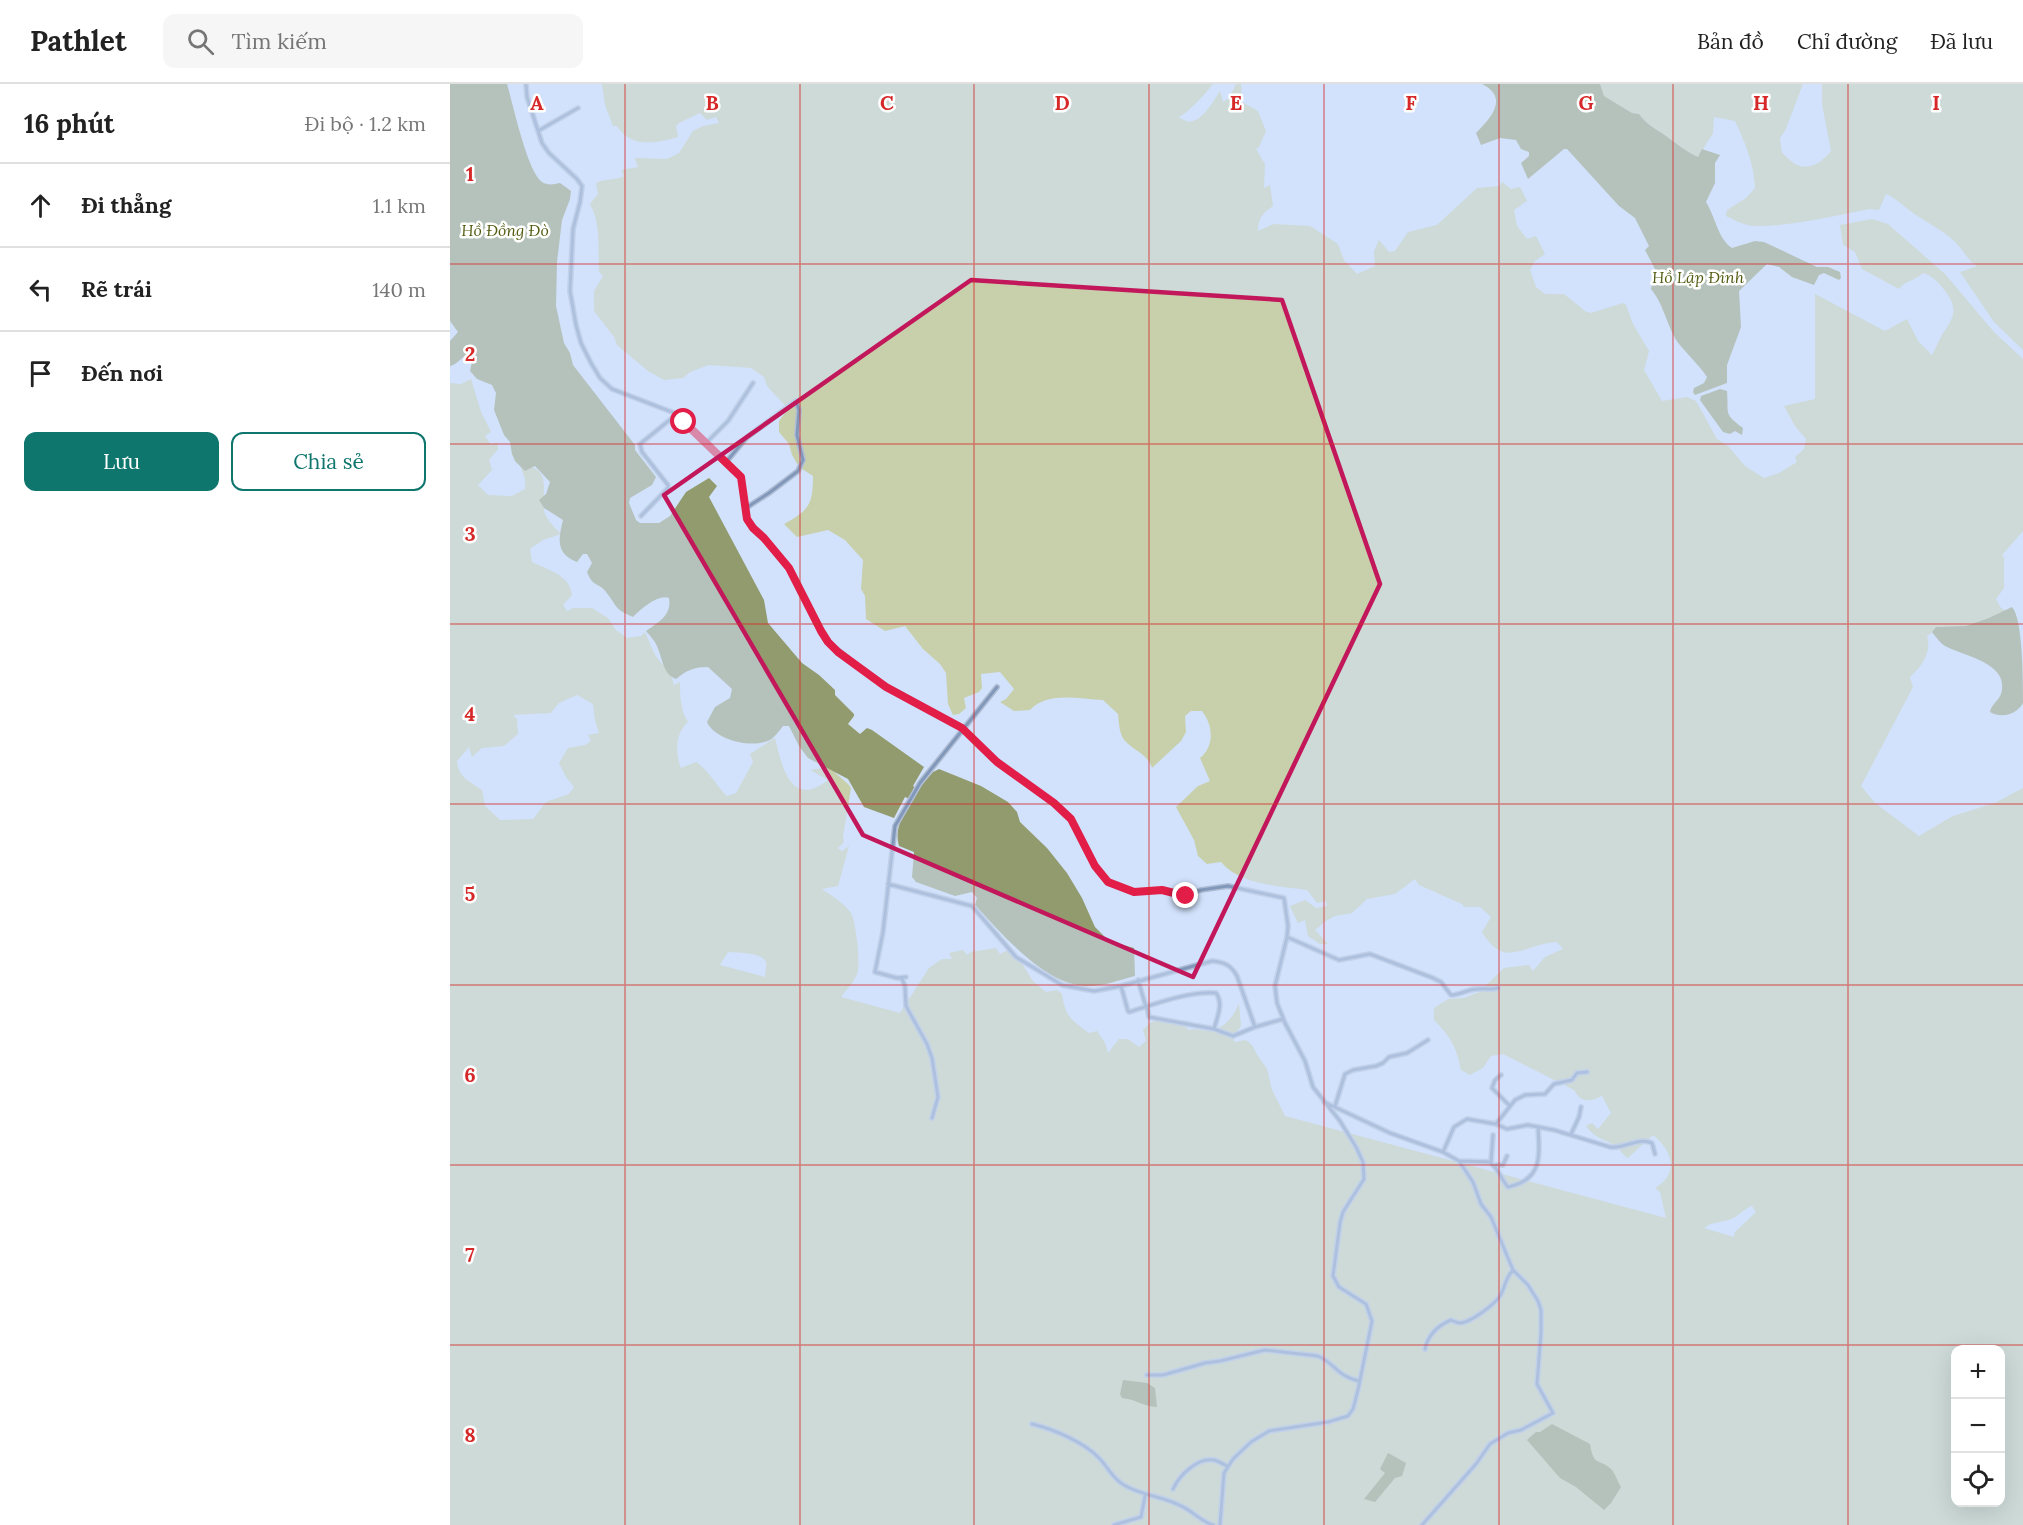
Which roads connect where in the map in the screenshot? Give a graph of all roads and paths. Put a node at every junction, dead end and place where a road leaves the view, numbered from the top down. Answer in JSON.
{"nodes":[{"id":1,"x":526,"y":84,"type":"edge"},
{"id":2,"x":578,"y":108,"type":"dead end"},
{"id":3,"x":538,"y":131,"type":"junction"},
{"id":4,"x":753,"y":383,"type":"dead end"},
{"id":5,"x":677,"y":414,"type":"junction"},
{"id":6,"x":706,"y":443,"type":"junction"},
{"id":7,"x":727,"y":461,"type":"junction"},
{"id":8,"x":746,"y":508,"type":"junction"},
{"id":9,"x":641,"y":516,"type":"dead end"},
{"id":10,"x":997,"y":687,"type":"dead end"},
{"id":11,"x":962,"y":728,"type":"junction"},
{"id":12,"x":888,"y":884,"type":"junction"},
{"id":13,"x":1287,"y":937,"type":"junction"},
{"id":14,"x":1138,"y":980,"type":"junction"},
{"id":15,"x":1121,"y":986,"type":"junction"},
{"id":16,"x":1498,"y":988,"type":"dead end"},
{"id":17,"x":1146,"y":1007,"type":"junction"},
{"id":18,"x":1283,"y":1019,"type":"junction"},
{"id":19,"x":1255,"y":1027,"type":"junction"},
{"id":20,"x":1214,"y":1029,"type":"junction"},
{"id":21,"x":1428,"y":1040,"type":"dead end"},
{"id":22,"x":1587,"y":1072,"type":"dead end"},
{"id":23,"x":1501,"y":1075,"type":"dead end"},
{"id":24,"x":1323,"y":1101,"type":"junction"},
{"id":25,"x":1335,"y":1106,"type":"junction"},
{"id":26,"x":1510,"y":1106,"type":"junction"},
{"id":27,"x":1581,"y":1107,"type":"dead end"},
{"id":28,"x":933,"y":1118,"type":"dead end"},
{"id":29,"x":1496,"y":1124,"type":"junction"},
{"id":30,"x":1538,"y":1127,"type":"junction"},
{"id":31,"x":1571,"y":1134,"type":"junction"},
{"id":32,"x":1493,"y":1135,"type":"dead end"},
{"id":33,"x":1443,"y":1152,"type":"junction"},
{"id":34,"x":1655,"y":1154,"type":"dead end"},
{"id":35,"x":1507,"y":1156,"type":"dead end"},
{"id":36,"x":1459,"y":1161,"type":"junction"},
{"id":37,"x":1489,"y":1162,"type":"junction"},
{"id":38,"x":1494,"y":1165,"type":"junction"},
{"id":39,"x":1513,"y":1270,"type":"junction"},
{"id":40,"x":1425,"y":1349,"type":"dead end"},
{"id":41,"x":1147,"y":1375,"type":"dead end"},
{"id":42,"x":1359,"y":1381,"type":"junction"},
{"id":43,"x":1032,"y":1424,"type":"dead end"},
{"id":44,"x":1227,"y":1466,"type":"junction"},
{"id":45,"x":1173,"y":1489,"type":"dead end"},
{"id":46,"x":1145,"y":1496,"type":"junction"},
{"id":47,"x":1114,"y":1525,"type":"edge"},
{"id":48,"x":1213,"y":1525,"type":"edge"},
{"id":49,"x":1221,"y":1525,"type":"edge"},
{"id":50,"x":1422,"y":1525,"type":"edge"}],
"edges":[{"from":1,"to":3,"type":"street"},
{"from":2,"to":3,"type":"street"},
{"from":3,"to":5,"type":"street"},
{"from":4,"to":6,"type":"street"},
{"from":5,"to":6,"type":"street"},
{"from":5,"to":9,"type":"street"},
{"from":6,"to":7,"type":"street"},
{"from":7,"to":8,"type":"street"},
{"from":7,"to":8,"type":"street"},
{"from":8,"to":11,"type":"street"},
{"from":10,"to":11,"type":"street"},
{"from":11,"to":12,"type":"street"},
{"from":11,"to":13,"type":"street"},
{"from":12,"to":15,"type":"street"},
{"from":12,"to":28,"type":"street"},
{"from":13,"to":16,"type":"street"},
{"from":13,"to":18,"type":"street"},
{"from":14,"to":15,"type":"street"},
{"from":14,"to":17,"type":"street"},
{"from":14,"to":19,"type":"street"},
{"from":15,"to":17,"type":"street"},
{"from":17,"to":20,"type":"street"},
{"from":17,"to":20,"type":"street"},
{"from":18,"to":19,"type":"street"},
{"from":18,"to":24,"type":"street"},
{"from":19,"to":20,"type":"street"},
{"from":21,"to":25,"type":"street"},
{"from":22,"to":26,"type":"street"},
{"from":23,"to":26,"type":"street"},
{"from":24,"to":25,"type":"street"},
{"from":24,"to":42,"type":"street"},
{"from":25,"to":33,"type":"street"},
{"from":26,"to":29,"type":"street"},
{"from":27,"to":31,"type":"street"},
{"from":29,"to":30,"type":"street"},
{"from":29,"to":33,"type":"street"},
{"from":30,"to":31,"type":"street"},
{"from":30,"to":38,"type":"street"},
{"from":31,"to":34,"type":"street"},
{"from":32,"to":37,"type":"street"},
{"from":33,"to":36,"type":"street"},
{"from":35,"to":38,"type":"street"},
{"from":36,"to":37,"type":"street"},
{"from":36,"to":39,"type":"street"},
{"from":37,"to":38,"type":"street"},
{"from":39,"to":40,"type":"street"},
{"from":39,"to":50,"type":"street"},
{"from":41,"to":42,"type":"street"},
{"from":42,"to":44,"type":"street"},
{"from":43,"to":46,"type":"street"},
{"from":44,"to":45,"type":"street"},
{"from":44,"to":49,"type":"street"},
{"from":46,"to":47,"type":"street"},
{"from":46,"to":48,"type":"street"}]}
